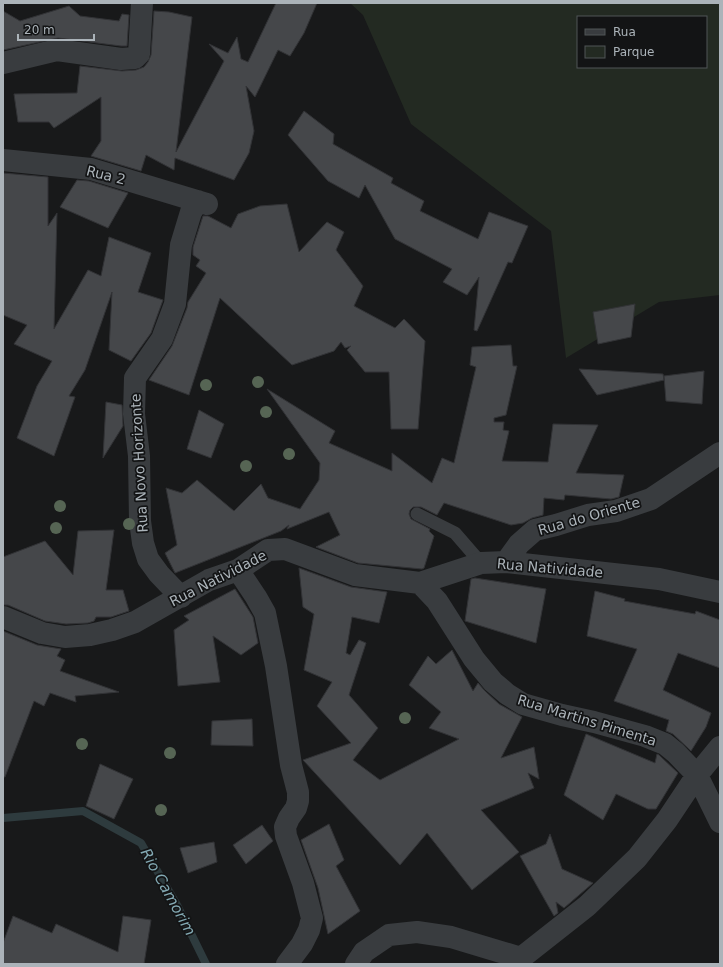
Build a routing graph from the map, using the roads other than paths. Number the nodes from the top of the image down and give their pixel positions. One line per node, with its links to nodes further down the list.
1 (142, 3): 2 (street)
2 (3, 63)
3 (3, 160): 4 (street, Rua 2)
4 (202, 203): 12 (street, Rua Novo Horizonte)
5 (720, 453): 7 (street, Rua do Oriente)
6 (418, 514): 8 (lane)
7 (506, 562): 8 (street, Rua Natividade); 11 (street, Rua Natividade)
8 (481, 563): 10 (street, Rua Natividade)
9 (238, 570): 10 (street, Rua Natividade); 12 (street, Rua Natividade); 18 (street)
10 (420, 583): 15 (street, Rua Martins Pimenta)
11 (720, 592)
12 (180, 596): 13 (street, Rua Natividade)
13 (3, 617)
14 (720, 747): 15 (street)
15 (697, 775): 16 (street, Rua Martins Pimenta); 17 (street)
16 (720, 822)
17 (521, 961): 19 (street)
18 (287, 964)
19 (356, 964)

